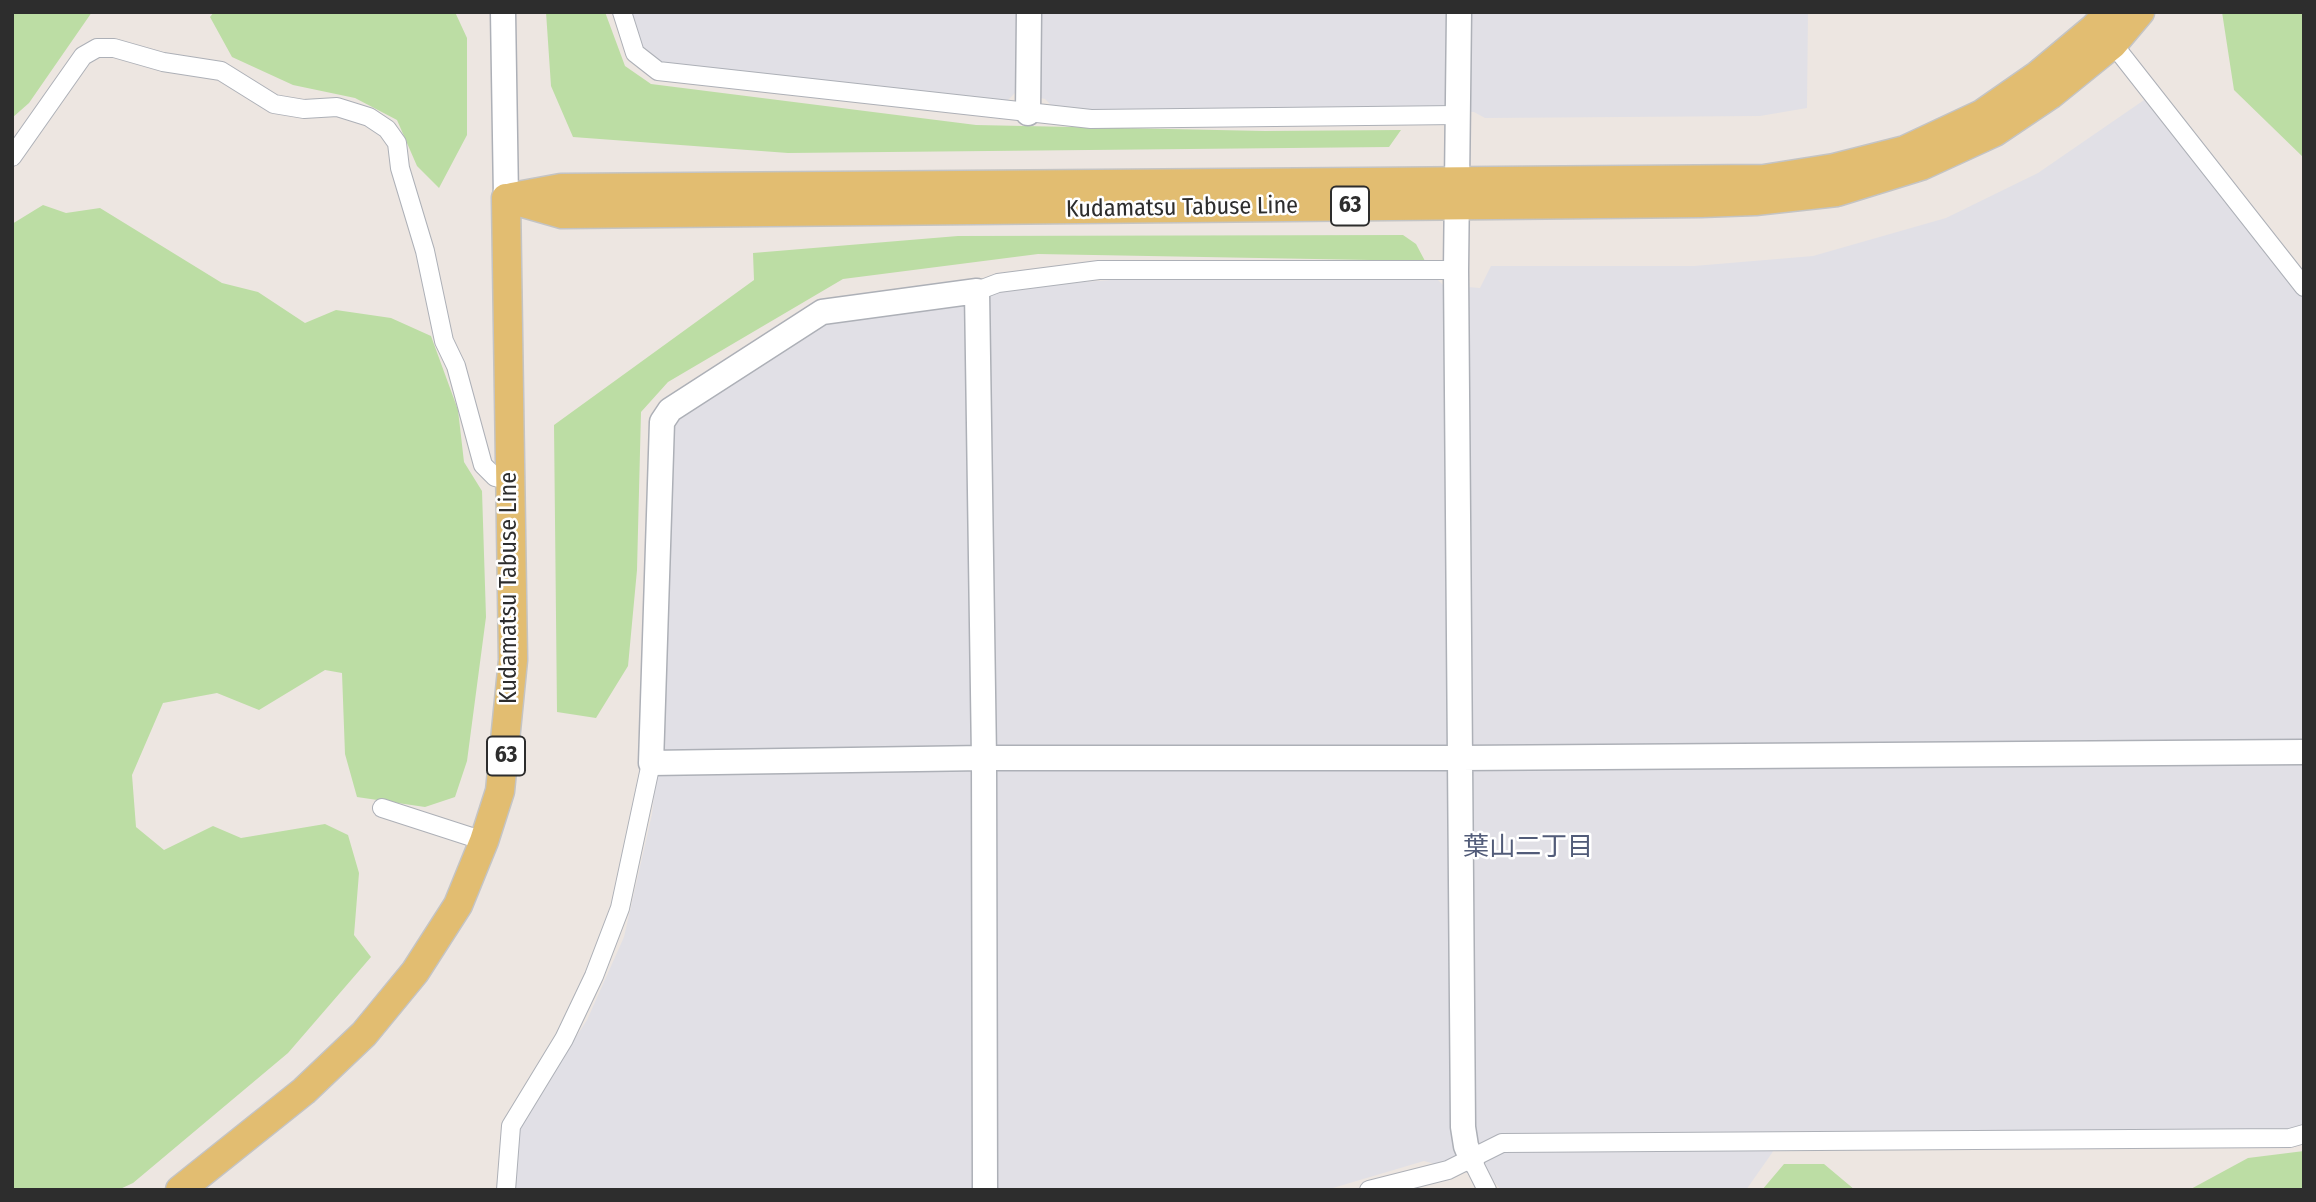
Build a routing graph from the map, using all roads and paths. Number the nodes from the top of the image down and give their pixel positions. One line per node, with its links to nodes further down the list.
1 (503, 12): 12 (street)
2 (622, 12): 8 (street)
3 (1030, 12): 8 (street)
4 (1459, 12): 9 (street)
5 (2109, 12): 11 (main road, Kudamatsu Tabuse Line / 63)
6 (2140, 12): 7 (main road, Kudamatsu Tabuse Line / 63)
7 (2113, 44): 11 (main road, Kudamatsu Tabuse Line / 63); 14 (street)
8 (1028, 113): 9 (street)
9 (1458, 115): 11 (street)
10 (12, 157): 16 (street)
11 (1457, 193): 12 (main road, Kudamatsu Tabuse Line / 63); 13 (street)
12 (506, 198): 16 (main road, Kudamatsu Tabuse Line / 63)
13 (1456, 271): 15 (street); 19 (street)
14 (2304, 287)
15 (978, 290): 18 (street); 20 (street)
16 (508, 480): 22 (main road, Kudamatsu Tabuse Line / 63)
17 (2304, 752): 19 (street)
18 (984, 758): 19 (street); 20 (street); 27 (street)
19 (1461, 758): 24 (street)
20 (651, 763): 26 (street)
21 (382, 808): 22 (street)
22 (484, 841): 25 (main road, Kudamatsu Tabuse Line / 63)
23 (2304, 1134): 24 (street)
24 (1472, 1160): 28 (street); 29 (street)
25 (180, 1190)
26 (506, 1190)
27 (985, 1190)
28 (1369, 1190)
29 (1487, 1190)

